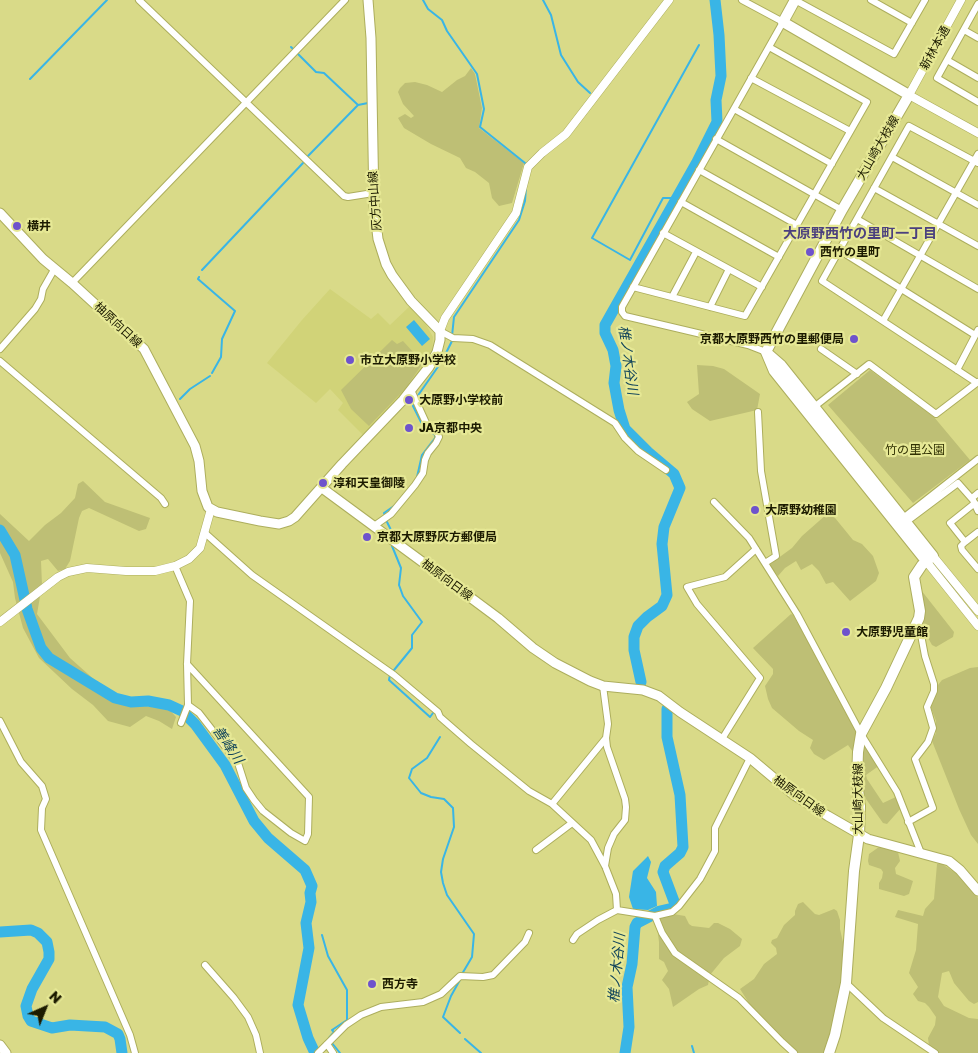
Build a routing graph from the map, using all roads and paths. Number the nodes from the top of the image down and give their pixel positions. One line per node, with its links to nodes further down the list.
1 (139, 0): 20 (street)
2 (345, 0): 20 (street)
3 (368, 0): 32 (main road, 灰方中山線)
4 (670, 0): 57 (street)
5 (742, 0): 11 (street)
6 (795, 0): 11 (main road); 12 (street)
7 (871, 0): 12 (street)
8 (925, 0): 12 (street)
9 (961, 0): 19 (street, 新林本通)
10 (978, 4): 13 (street)
11 (783, 22): 15 (street); 19 (main road)
12 (912, 23)
13 (964, 30): 14 (street); 16 (street)
14 (978, 38)
15 (769, 47): 17 (street); 23 (street)
16 (947, 60): 18 (street); 21 (street)
17 (751, 78): 22 (street); 23 (street)
18 (978, 78)
19 (909, 95): 24 (street); 36 (main road, 大山崎大枝線)
20 (246, 102): 32 (street); 49 (street)
21 (978, 102)
22 (734, 109): 25 (street); 28 (street)
23 (850, 132): 28 (street)
24 (978, 134)
25 (716, 139): 29 (street); 33 (street)
26 (892, 156): 27 (street); 30 (street); 31 (street)
27 (977, 159): 31 (street)
28 (832, 164): 33 (street)
29 (699, 170): 34 (street); 40 (street)
30 (874, 188): 38 (street); 39 (street)
31 (956, 192): 35 (street); 39 (street)
32 (373, 193): 57 (main road, 灰方中山線)
33 (814, 195): 36 (street); 40 (street)
34 (681, 202): 41 (street); 46 (street)
35 (978, 204)
36 (842, 210): 61 (main road, 大山崎大枝線)
37 (0, 214): 47 (main road, 柚原向日線)
38 (857, 219): 43 (street); 45 (street)
39 (938, 224): 42 (street); 45 (street)
40 (797, 225): 46 (street)
41 (663, 234): 44 (street); 50 (street)
42 (978, 246)
43 (839, 250): 52 (street); 56 (street)
44 (696, 252): 48 (street); 54 (street)
45 (920, 256): 52 (street); 53 (street)
46 (779, 257): 51 (street)
47 (55, 268): 49 (main road, 柚原向日線); 59 (street)
48 (729, 269): 51 (street); 55 (street)
49 (72, 283): 76 (main road, 柚原向日線)
50 (633, 287): 54 (street); 61 (street)
51 (762, 287): 55 (street)
52 (902, 289): 56 (street); 58 (street)
53 (978, 289)
54 (672, 297): 55 (street)
55 (710, 307)
56 (883, 321): 63 (street)
57 (440, 331): 66 (main road); 70 (street)
58 (977, 333): 63 (street)
59 (0, 349)
60 (820, 349): 64 (street)
61 (766, 352): 67 (main road); 84 (main road)
62 (0, 361): 75 (street)
63 (958, 370): 65 (street)
64 (857, 374): 65 (street); 67 (street)
65 (978, 382)
66 (411, 390): 71 (main road); 79 (street)
67 (814, 407): 78 (main road)
68 (758, 412): 85 (street)
69 (978, 459): 78 (street)
70 (666, 470)
71 (322, 488): 76 (main road); 79 (main road, 柚原向日線)
72 (978, 492): 73 (street)
73 (973, 501): 77 (street); 78 (street); 82 (street)
74 (714, 502): 83 (street)
75 (165, 504)
76 (211, 509): 81 (street)
77 (978, 511)
78 (904, 520): 84 (main road)
79 (374, 526): 93 (main road, 柚原向日線)
80 (978, 532): 82 (street)
81 (205, 533): 86 (street); 101 (street)
82 (965, 542): 87 (street)
83 (756, 549): 85 (street); 99 (street)
84 (930, 559): 88 (street); 90 (street); 91 (main road, 大山崎大枝線)
85 (765, 563): 97 (street)
86 (175, 566): 89 (street); 92 (street)
87 (978, 569)
88 (978, 611)
89 (0, 622)
90 (978, 626)
91 (914, 629): 97 (main road, 大山崎大枝線); 102 (street)
92 (187, 664): 94 (street); 94 (street)
93 (604, 686): 98 (street); 99 (main road, 柚原向日線)
94 (188, 707): 96 (street)
95 (0, 721): 118 (street)
96 (180, 722)
97 (861, 734): 102 (street); 104 (main road, 大山崎大枝線)
98 (606, 738): 101 (street); 107 (street)
99 (722, 739): 100 (main road, 柚原向日線)
100 (750, 758): 104 (main road, 柚原向日線); 110 (street)
101 (552, 804): 103 (street)
102 (908, 822): 106 (street)
103 (572, 823): 105 (street); 107 (street)
104 (859, 835): 106 (main road, 柚原向日線); 114 (main road, 大山崎大枝線)
105 (536, 850)
106 (921, 853): 108 (main road, 柚原向日線)
107 (605, 866): 109 (street)
108 (978, 891)
109 (617, 910): 110 (street); 112 (street)
110 (652, 915): 122 (street)
111 (529, 933): 116 (street)
112 (573, 940)
113 (205, 965): 119 (street)
114 (846, 983): 123 (main road, 大山崎大枝線); 124 (street)
115 (0, 1045): 117 (main road)
116 (326, 1045): 120 (street); 121 (street)
117 (6, 1053)
118 (135, 1053)
119 (260, 1053)
120 (318, 1053)
121 (333, 1053)
122 (794, 1053)
123 (829, 1053)
124 (935, 1053)

